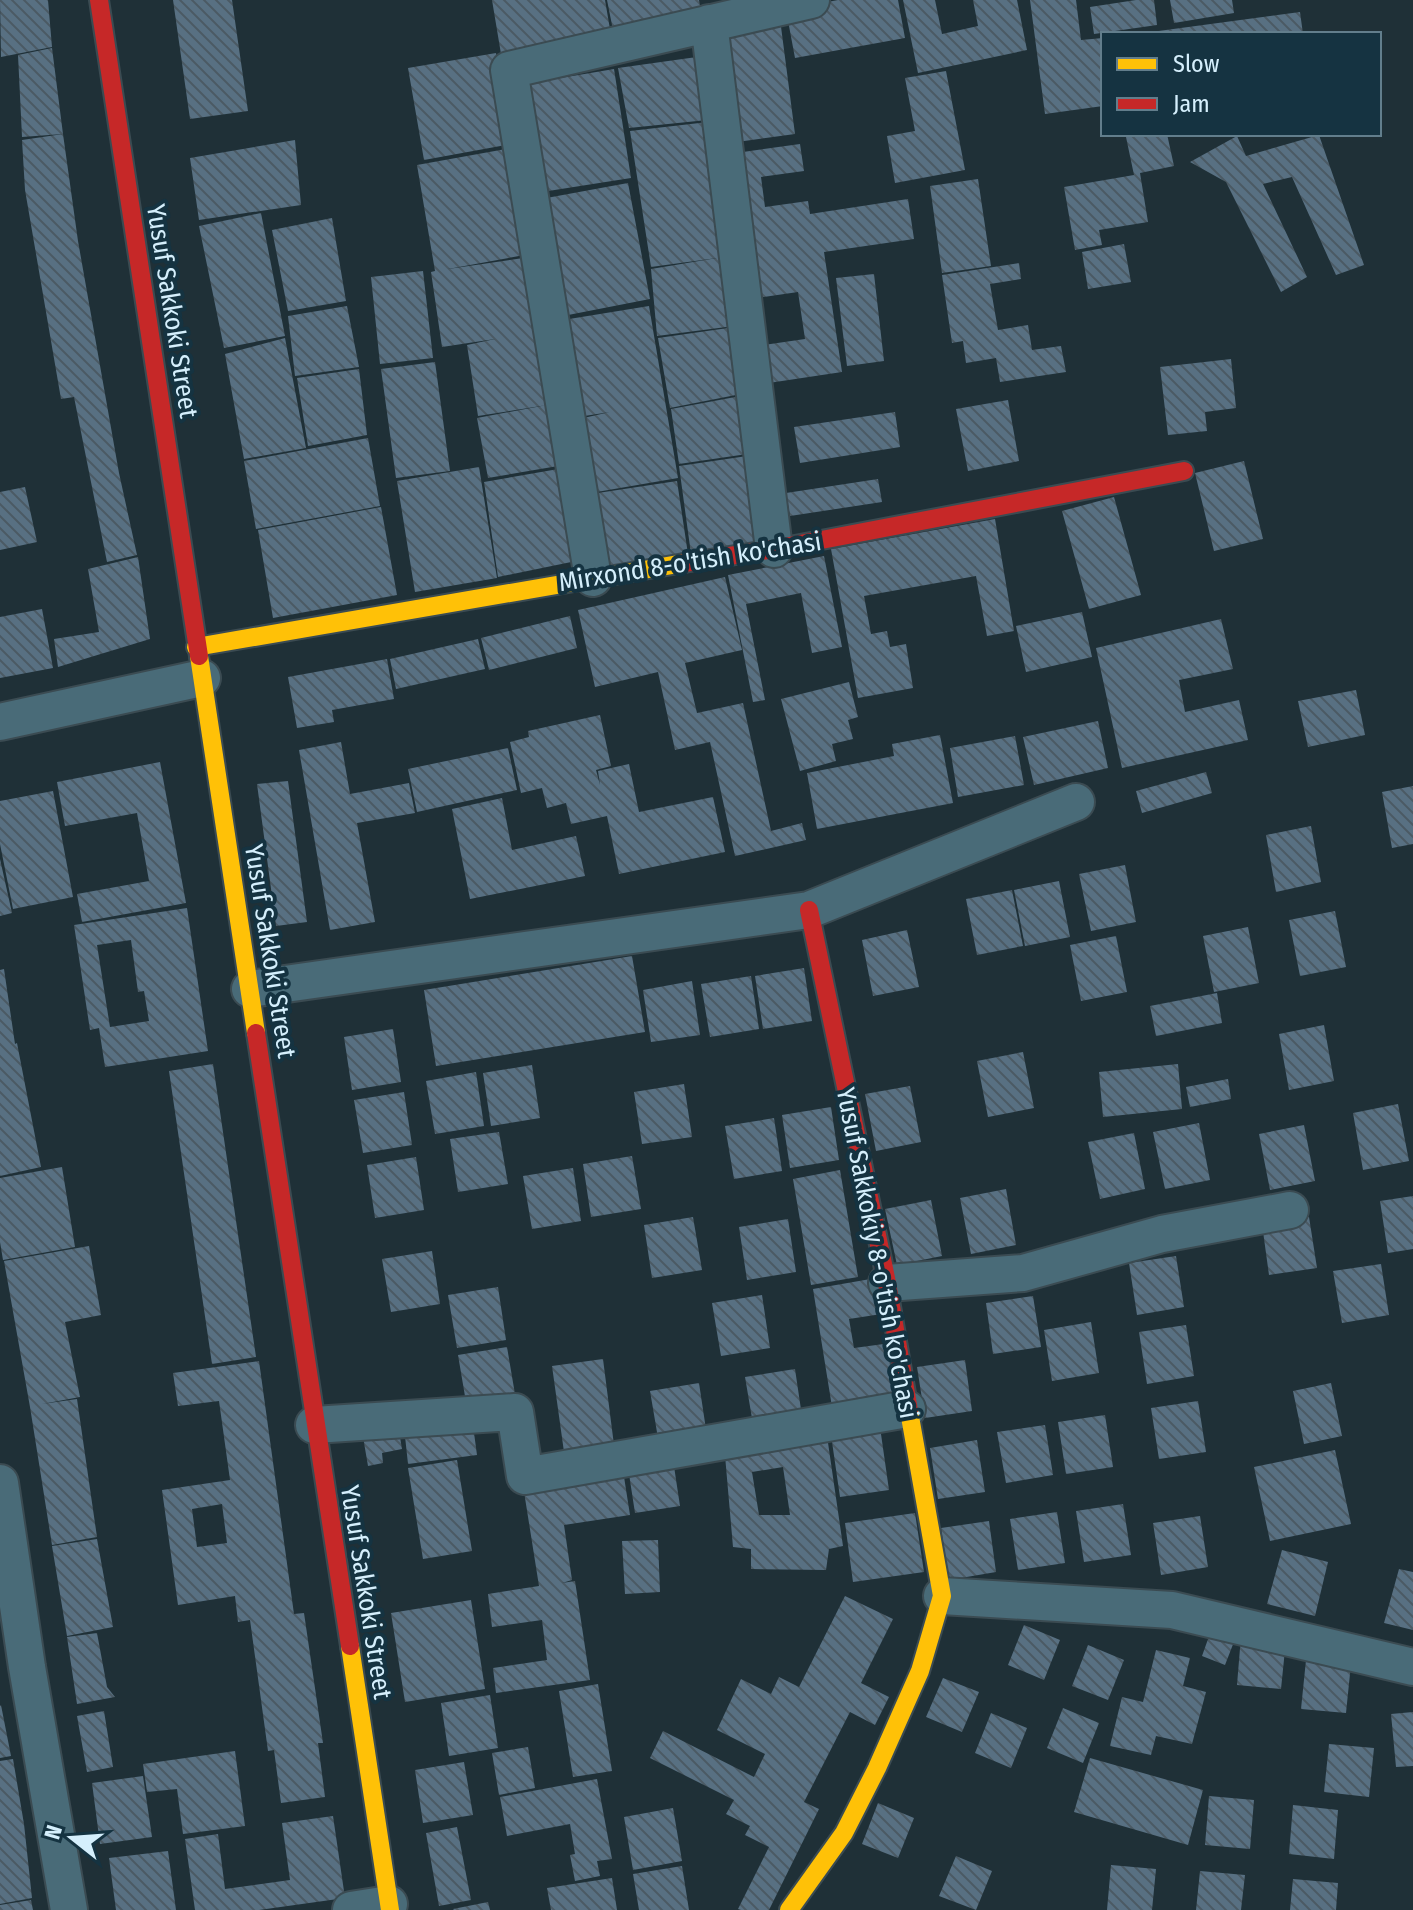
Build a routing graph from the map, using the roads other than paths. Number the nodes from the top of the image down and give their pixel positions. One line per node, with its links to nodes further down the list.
1 (99, 0): 7 (street, Yusuf Sakkoki Street)
2 (811, 0): 3 (street)
3 (709, 23): 5 (street); 6 (street)
4 (1184, 471): 5 (street, Mirxond 8-o'tish ko'chasi)
5 (774, 549): 6 (street, Mirxond 8-o'tish ko'chasi)
6 (593, 578): 7 (street, Mirxond 8-o'tish ko'chasi)
7 (199, 662): 8 (street, Mirxond 8-o'tish ko'chasi); 11 (street, Yusuf Sakkoki Street)
8 (0, 722)
9 (1076, 802): 10 (street)
10 (809, 910): 11 (street); 13 (street, Yusuf Sakkokiy 8-o'tish ko'chasi)
11 (250, 989): 15 (street, Yusuf Sakkoki Street)
12 (1290, 1210): 13 (street)
13 (887, 1283): 14 (street, Yusuf Sakkokiy 8-o'tish ko'chasi)
14 (907, 1409): 15 (street); 17 (street, Yusuf Sakkokiy 8-o'tish ko'chasi)
15 (314, 1425): 20 (street, Yusuf Sakkoki Street)
16 (0, 1483): 19 (street)
17 (942, 1596): 18 (street); 23 (street, Yusuf Sakkokiy 8-o'tish ko'chasi)
18 (1413, 1667)
19 (14, 1669): 21 (street)
20 (389, 1907): 22 (street)
21 (69, 1910)
22 (351, 1910)
23 (789, 1910)

